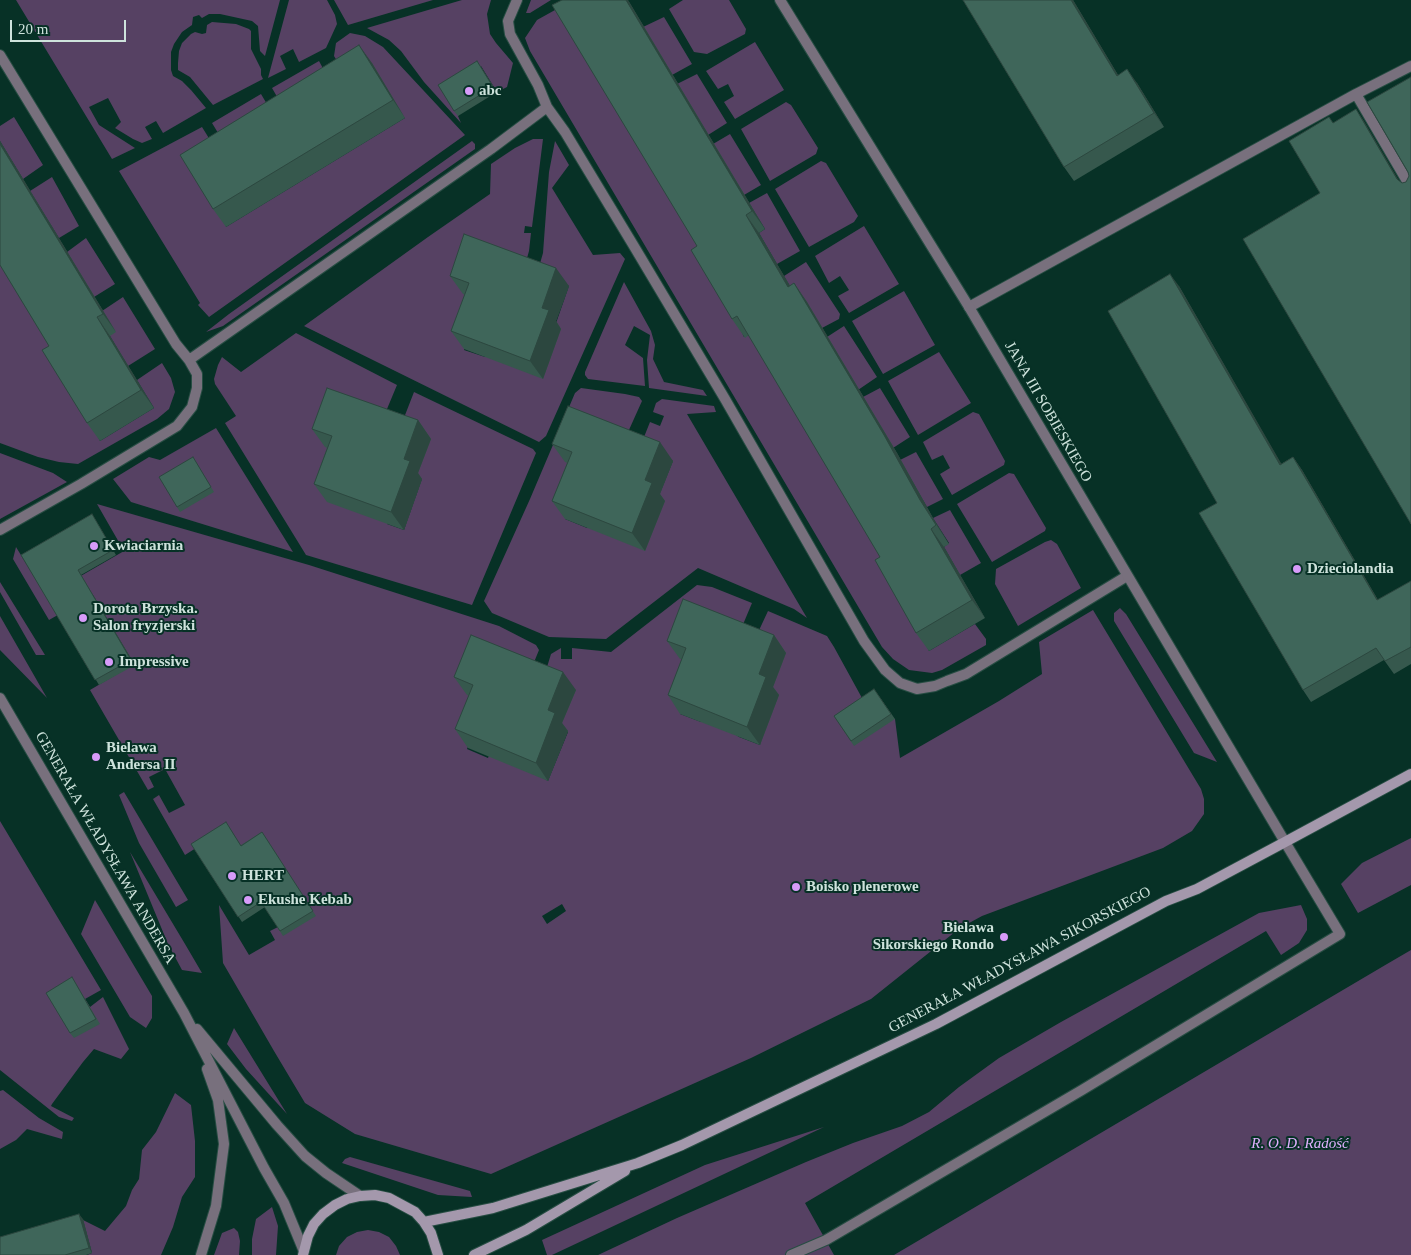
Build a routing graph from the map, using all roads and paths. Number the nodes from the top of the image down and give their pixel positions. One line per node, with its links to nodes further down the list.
1 (517, 0): 6 (street)
2 (780, 0): 8 (street, JANA III SOBIESKIEGO)
3 (0, 55): 9 (street)
4 (1411, 66): 5 (street)
5 (1356, 94): 7 (street); 8 (street)
6 (547, 106): 9 (street); 11 (street)
7 (1411, 188)
8 (969, 307): 11 (street, JANA III SOBIESKIEGO)
9 (189, 360): 10 (street)
10 (0, 530)
11 (1127, 576): 14 (street, JANA III SOBIESKIEGO)
12 (0, 698): 15 (street, GENERAŁA WŁADYSŁAWA ANDERSA)
13 (1411, 774): 14 (main road, GENERAŁA WŁADYSŁAWA SIKORSKIEGO)
14 (1285, 842): 16 (main road, GENERAŁA WŁADYSŁAWA SIKORSKIEGO); 23 (street, JANA III SOBIESKIEGO)
15 (184, 1013): 17 (street, GENERAŁA WŁADYSŁAWA ANDERSA); 19 (street, GENERAŁA WŁADYSŁAWA ANDERSA); 20 (street, GENERAŁA WŁADYSŁAWA ANDERSA)
16 (638, 1163): 18 (main road, GENERAŁA WŁADYSŁAWA SIKORSKIEGO); 22 (main road, GENERAŁA WŁADYSŁAWA SIKORSKIEGO)
17 (360, 1196): 18 (main road); 19 (main road)
18 (424, 1222): 21 (main road)
19 (303, 1252)
20 (201, 1255)
21 (438, 1255)
22 (474, 1255)
23 (791, 1255)

